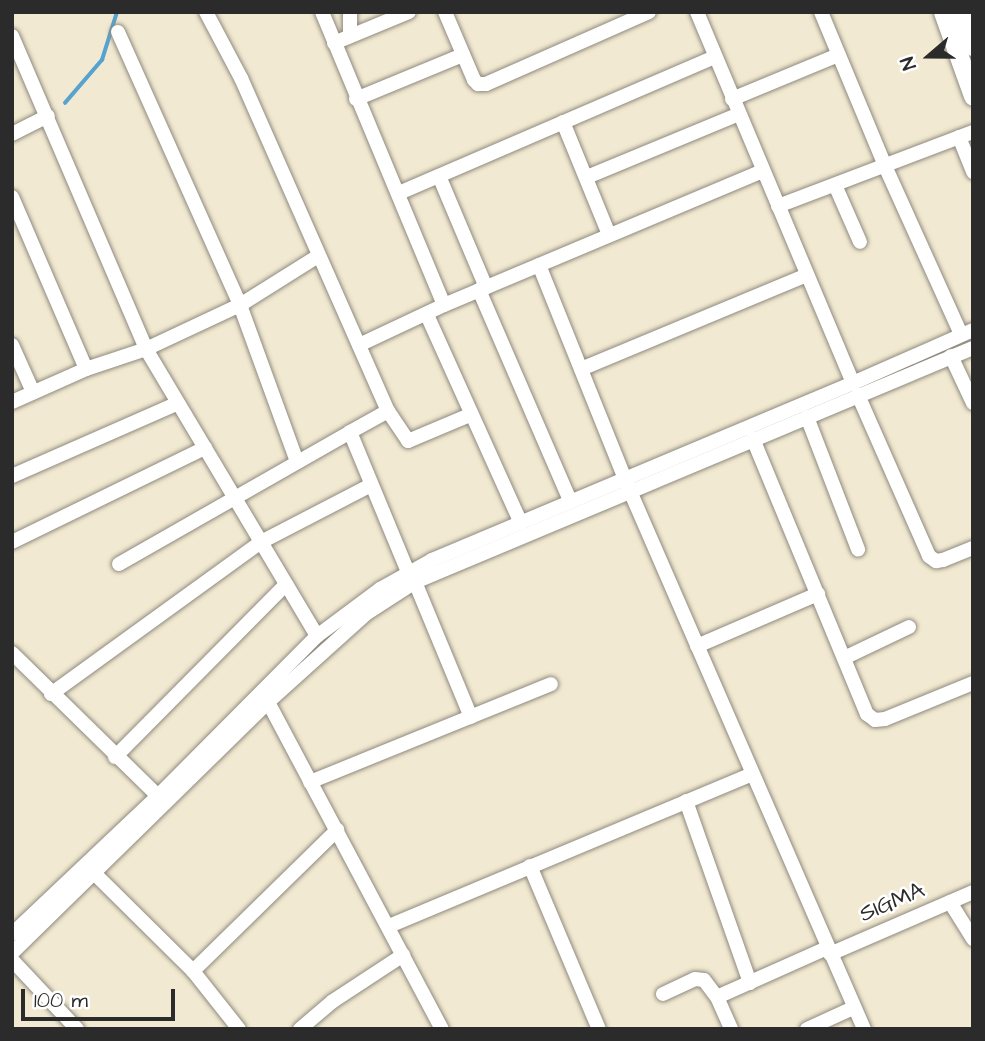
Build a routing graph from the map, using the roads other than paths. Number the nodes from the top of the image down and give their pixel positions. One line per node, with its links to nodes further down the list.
1 (206, 12): 38 (street)
2 (322, 12): 14 (street)
3 (350, 12): 13 (street)
4 (409, 12): 13 (street)
5 (445, 12): 16 (street)
6 (649, 12): 16 (street)
7 (697, 12): 18 (street)
8 (821, 12): 17 (street)
9 (943, 12): 19 (main road)
10 (962, 12): 15 (main road)
11 (118, 32): 42 (street)
12 (12, 36): 23 (street)
13 (350, 36): 14 (street)
14 (334, 43): 20 (street)
15 (973, 46)
16 (463, 55): 20 (street)
17 (838, 55): 21 (street); 27 (street)
18 (716, 57): 21 (street); 24 (street)
19 (973, 96)
20 (356, 99): 33 (street)
21 (732, 99): 22 (street)
22 (738, 114): 28 (street); 31 (street)
23 (48, 117): 25 (street); 49 (street)
24 (563, 122): 30 (street); 31 (street)
25 (12, 134)
26 (966, 135): 27 (street); 29 (street)
27 (885, 166): 32 (street); 45 (street)
28 (762, 171): 35 (street); 36 (street)
29 (973, 172)
30 (439, 176): 33 (street); 41 (street)
31 (587, 177): 36 (street)
32 (835, 185): 35 (street); 37 (street)
33 (399, 193): 43 (street)
34 (12, 197): 51 (street)
35 (778, 206): 40 (street)
36 (609, 236): 39 (street)
37 (860, 242)
38 (318, 256): 42 (street); 47 (street)
39 (539, 265): 41 (street); 52 (street)
40 (807, 275): 52 (street); 53 (street)
41 (482, 289): 43 (street); 69 (street)
42 (240, 305): 49 (street); 64 (street)
43 (444, 305): 44 (street)
44 (427, 315): 47 (street); 59 (street)
45 (967, 332): 53 (street)
46 (12, 345): 54 (street)
47 (359, 345): 58 (street)
48 (973, 348): 50 (street)
49 (146, 349): 51 (street); 56 (street)
50 (951, 356): 53 (street); 57 (street)
51 (86, 369): 54 (street)
52 (581, 369): 66 (street)
53 (855, 389): 60 (street); 66 (street); 73 (street)
54 (33, 392): 55 (street)
55 (12, 402)
56 (178, 403): 63 (street); 65 (street)
57 (973, 403)
58 (388, 411): 59 (street); 61 (street)
59 (470, 415): 70 (street)
60 (807, 417): 62 (street); 74 (street)
61 (349, 432): 64 (street); 67 (street)
62 (753, 439): 66 (street); 78 (street)
63 (205, 447): 68 (street); 71 (street)
64 (297, 462): 68 (street)
65 (12, 476)
66 (628, 484): 69 (street); 76 (street); 81 (street)
67 (371, 485): 72 (street); 76 (street)
68 (234, 498): 72 (street); 75 (street)
69 (570, 500): 70 (street)
70 (521, 523): 76 (street)
71 (12, 542)
72 (261, 542): 77 (street); 86 (street)
73 (973, 548)
74 (858, 549)
75 (120, 564)
76 (411, 577): 80 (street); 87 (street); 88 (street)
77 (286, 584): 80 (street); 89 (street)
78 (818, 594): 81 (street); 83 (street)
79 (909, 627): 83 (street)
80 (317, 636): 92 (street)
81 (697, 646): 90 (street)
82 (12, 653): 86 (street)
83 (844, 658): 84 (street)
84 (973, 683)
85 (551, 684): 88 (street)
86 (51, 694): 89 (street)
87 (268, 702): 91 (street); 96 (street)
88 (471, 717): 91 (street)
89 (115, 757): 92 (street)
90 (752, 774): 93 (street); 103 (street)
91 (310, 782): 94 (street)
92 (158, 796): 99 (street)
93 (686, 801): 95 (street); 108 (street)
94 (337, 830): 100 (street); 107 (street)
95 (530, 866): 100 (street); 117 (street)
96 (95, 874): 99 (street); 107 (street)
97 (973, 892): 98 (street, SIGMA)
98 (950, 902): 102 (street); 103 (street, SIGMA)
99 (42, 915): 101 (street); 104 (street)
100 (389, 926): 105 (street)
101 (12, 934)
102 (973, 939)
103 (828, 951): 108 (street, SIGMA); 111 (street)
104 (12, 953)
105 (403, 955): 112 (street); 116 (street)
106 (12, 960): 113 (street)
107 (193, 971): 114 (street)
108 (750, 983): 110 (street, SIGMA)
109 (663, 994): 110 (street)
110 (718, 997): 118 (street)
111 (853, 1008): 119 (street); 120 (street)
112 (316, 1023): 115 (street)
113 (77, 1029)
114 (239, 1029)
115 (300, 1029)
116 (442, 1029)
117 (599, 1029)
118 (732, 1029)
119 (807, 1029)
120 (864, 1029)

